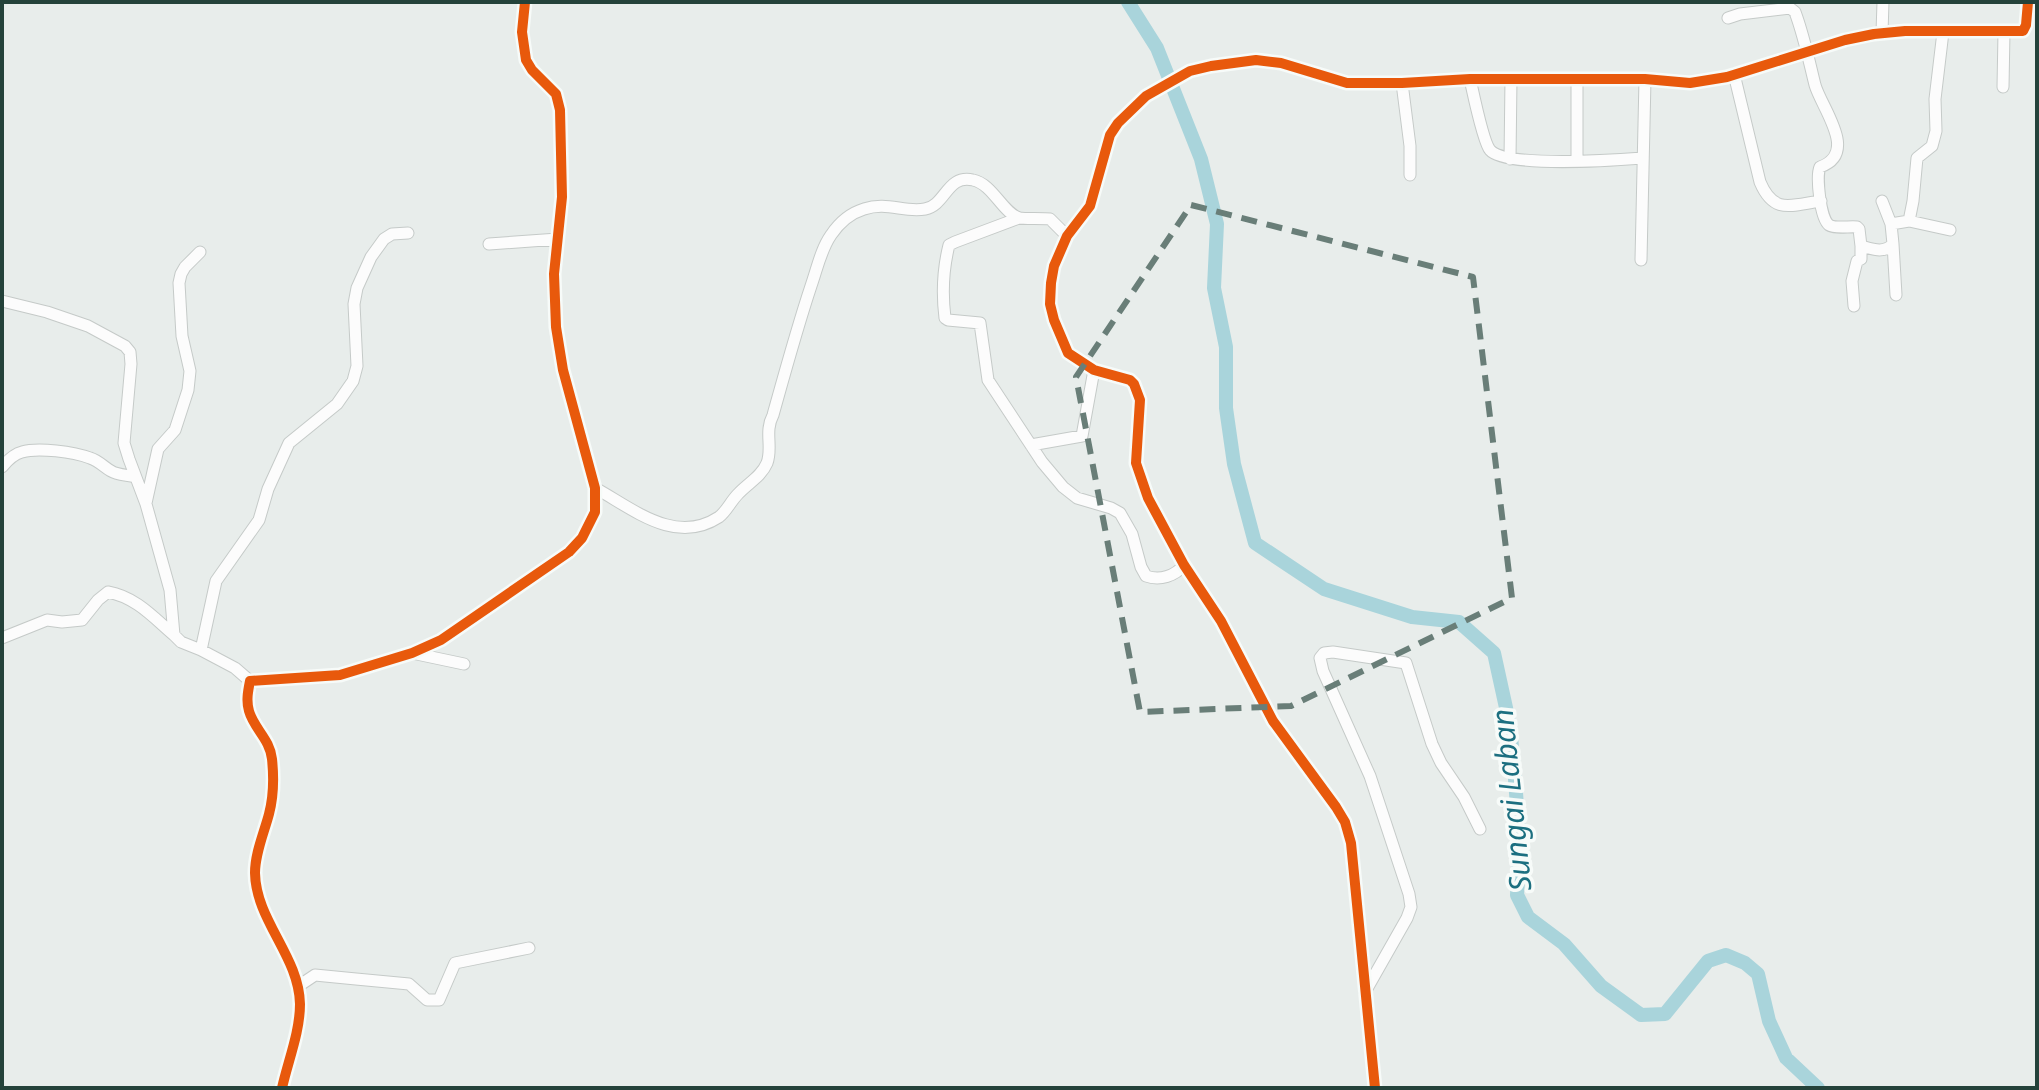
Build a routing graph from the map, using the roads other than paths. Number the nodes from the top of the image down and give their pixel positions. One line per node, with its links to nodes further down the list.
1 (525, 2): 28 (street)
2 (1883, 2): 7 (street)
3 (2028, 2): 6 (street)
4 (1728, 18): 8 (street)
5 (1943, 32): 6 (street); 7 (street); 23 (street)
6 (2004, 32): 15 (street)
7 (1882, 33): 8 (street)
8 (1808, 51): 9 (street); 20 (street)
9 (1734, 74): 12 (street); 20 (street)
10 (1470, 79): 11 (street); 14 (street); 17 (street)
11 (1511, 79): 13 (street); 17 (street)
12 (1645, 79): 13 (street); 16 (street)
13 (1577, 80): 18 (street)
14 (1402, 83): 19 (street); 27 (street)
15 (2003, 87)
16 (1643, 158): 18 (street); 33 (street)
17 (1510, 159): 18 (street)
18 (1577, 161)
19 (1410, 175)
20 (1821, 201): 31 (street)
21 (1882, 201): 24 (street)
22 (1019, 218): 27 (street); 38 (street); 41 (street)
23 (1909, 221): 24 (street); 25 (street)
24 (1891, 224): 30 (street)
25 (1950, 230)
26 (408, 233): 46 (street)
27 (1067, 236): 37 (street)
28 (558, 239): 29 (street); 41 (street)
29 (489, 244)
30 (1893, 244): 31 (street); 34 (street)
31 (1861, 246): 36 (street)
32 (200, 252): 42 (street)
33 (1641, 260)
34 (1896, 295)
35 (2, 301): 40 (street)
36 (1854, 306)
37 (1094, 370): 38 (street); 43 (street)
38 (1031, 445): 43 (street)
39 (2, 467): 40 (street)
40 (135, 477): 42 (street)
41 (595, 488): 47 (street)
42 (146, 504): 44 (street)
43 (1184, 565): 53 (street)
44 (174, 635): 45 (street); 46 (street)
45 (2, 638)
46 (201, 650): 49 (street)
47 (412, 653): 48 (street); 49 (street)
48 (464, 664)
49 (250, 681): 52 (street)
50 (1480, 829): 53 (street)
51 (529, 948): 52 (street)
52 (297, 987): 54 (street)
53 (1364, 993): 55 (street)
54 (282, 1088)
55 (1375, 1088)

